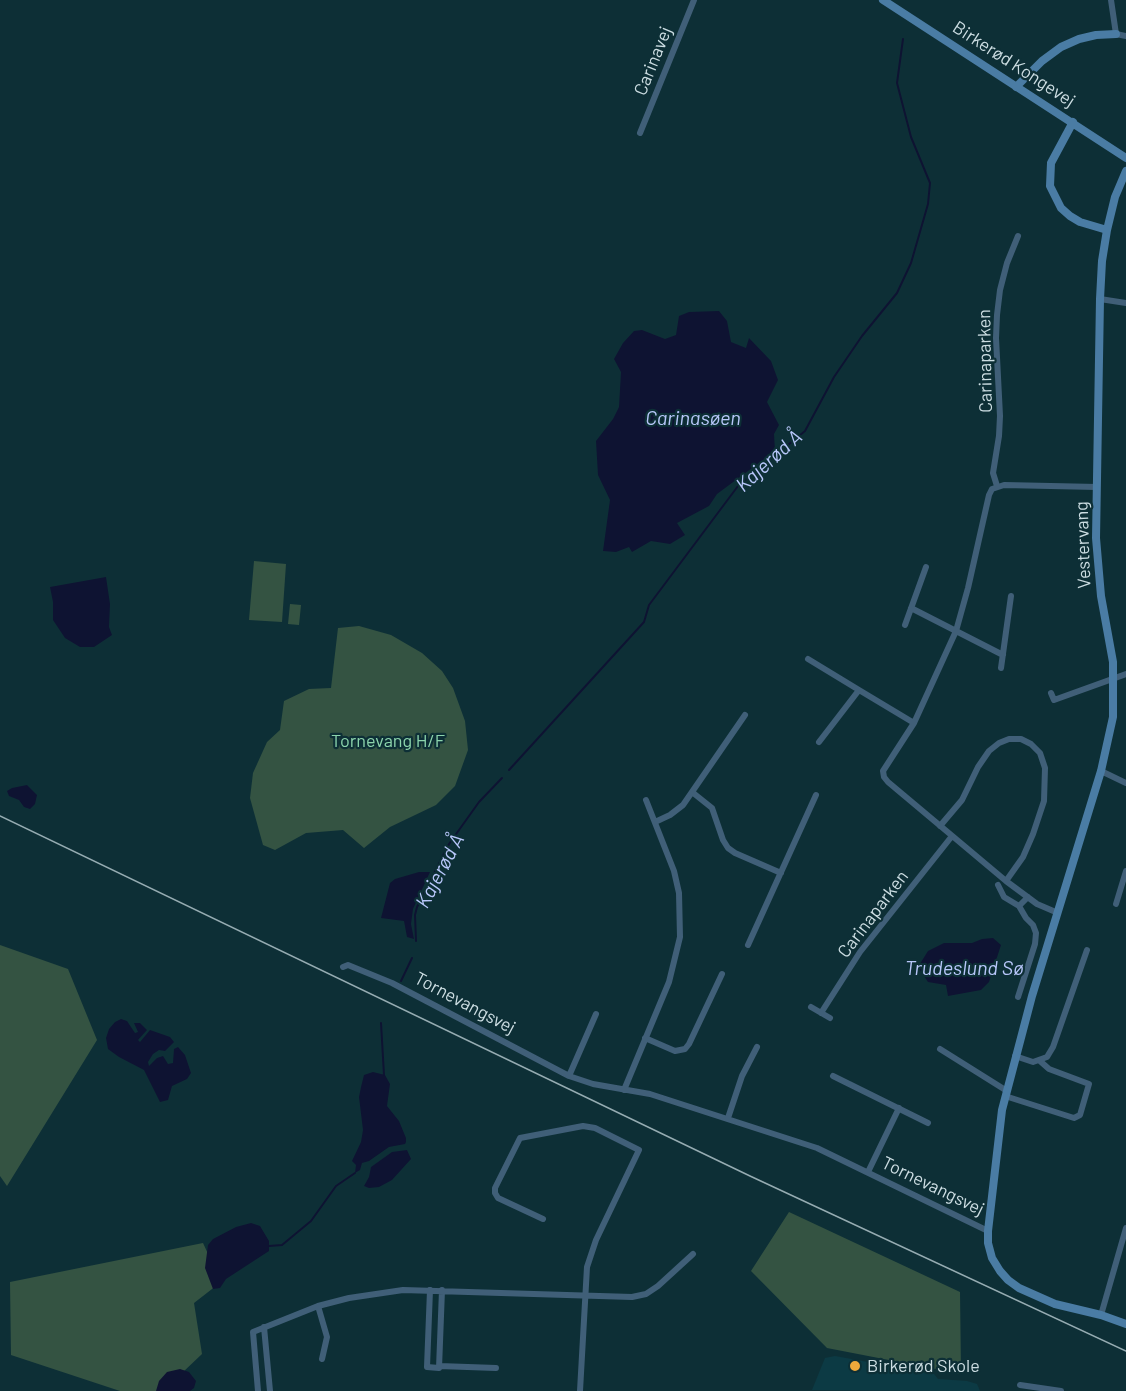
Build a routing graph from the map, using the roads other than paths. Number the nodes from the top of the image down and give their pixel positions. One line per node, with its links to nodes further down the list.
1 (694, 0): 8 (street, Carinavej)
2 (884, 0): 6 (street, Birkerød Kongevej)
3 (1111, 0): 4 (street)
4 (1116, 34): 5 (street); 6 (street)
5 (1126, 36)
6 (1016, 87): 7 (street, Birkerød Kongevej)
7 (1073, 122): 9 (street, Birkerød Kongevej); 11 (street)
8 (640, 133)
9 (1122, 155)
10 (1126, 171): 11 (street, Vestervang)
11 (1107, 230): 13 (street, Vestervang)
12 (1018, 236): 15 (street, Carinaparken)
13 (1100, 299): 14 (street); 16 (street, Vestervang)
14 (1126, 303)
15 (997, 486): 16 (street); 21 (street, Carinaparken)
16 (1097, 487): 26 (street, Vestervang)
17 (926, 567): 19 (street)
18 (1011, 596): 22 (street)
19 (911, 608): 20 (street); 21 (street)
20 (904, 625)
21 (956, 632): 22 (street); 30 (street, Carinaparken)
22 (1003, 655): 24 (street)
23 (808, 659): 27 (street)
24 (1001, 668)
25 (1126, 674): 26 (street)
26 (1114, 678): 28 (street); 32 (street, Vestervang)
27 (859, 690): 30 (street); 31 (street)
28 (1051, 693)
29 (745, 716): 34 (street)
30 (914, 723): 38 (street, Carinaparken)
31 (819, 742)
32 (1101, 771): 33 (street); 47 (street, Vestervang)
33 (1126, 783)
34 (692, 792): 37 (street); 41 (street)
35 (816, 795): 41 (street)
36 (646, 800): 37 (street)
37 (655, 822): 57 (street)
38 (940, 826): 39 (street, Carinaparken); 42 (street)
39 (952, 836): 42 (street, Carinaparken); 54 (street, Carinaparken)
40 (1126, 871): 45 (street)
41 (781, 873): 48 (street)
42 (1006, 881): 44 (street, Carinaparken)
43 (998, 885): 46 (street)
44 (1028, 897): 46 (street); 47 (street, Carinaparken)
45 (1116, 904)
46 (1019, 906): 52 (street)
47 (1058, 913): 60 (street, Vestervang)
48 (748, 945)
49 (1087, 950): 61 (street)
50 (343, 967): 62 (street, Tornevangsvej)
51 (722, 974): 57 (street)
52 (1018, 997)
53 (811, 1007): 54 (street)
54 (821, 1013): 56 (street)
55 (596, 1014): 62 (street)
56 (830, 1018)
57 (645, 1038): 64 (street)
58 (757, 1047): 67 (street)
59 (940, 1049): 65 (street)
60 (1015, 1056): 61 (street); 65 (street, Vestervang)
61 (1040, 1061): 65 (street)
62 (569, 1076): 64 (street, Tornevangsvej)
63 (833, 1076): 66 (street)
64 (624, 1090): 67 (street, Tornevangsvej)
65 (1006, 1093): 72 (street, Vestervang)
66 (899, 1108): 68 (street); 69 (street)
67 (728, 1118): 69 (street, Tornevangsvej)
68 (928, 1123)
69 (868, 1172): 72 (street, Tornevangsvej)
70 (543, 1219): 76 (street)
71 (1126, 1228): 78 (street)
72 (988, 1231): 78 (street, Tornevangsvej)
73 (693, 1254): 76 (street)
74 (430, 1290): 75 (street); 77 (street); 82 (street)
75 (442, 1290): 76 (street); 82 (street)
76 (584, 1296): 88 (street)
77 (318, 1306): 80 (street); 81 (street)
78 (1101, 1315): 79 (street, Tornevangsvej)
79 (1126, 1324)
80 (264, 1327): 86 (street); 87 (street)
81 (322, 1359)
82 (439, 1366): 83 (street)
83 (496, 1368)
84 (1020, 1385): 85 (street)
85 (1034, 1389): 89 (street)
86 (258, 1391)
87 (270, 1391)
88 (580, 1391)
89 (1061, 1391)

